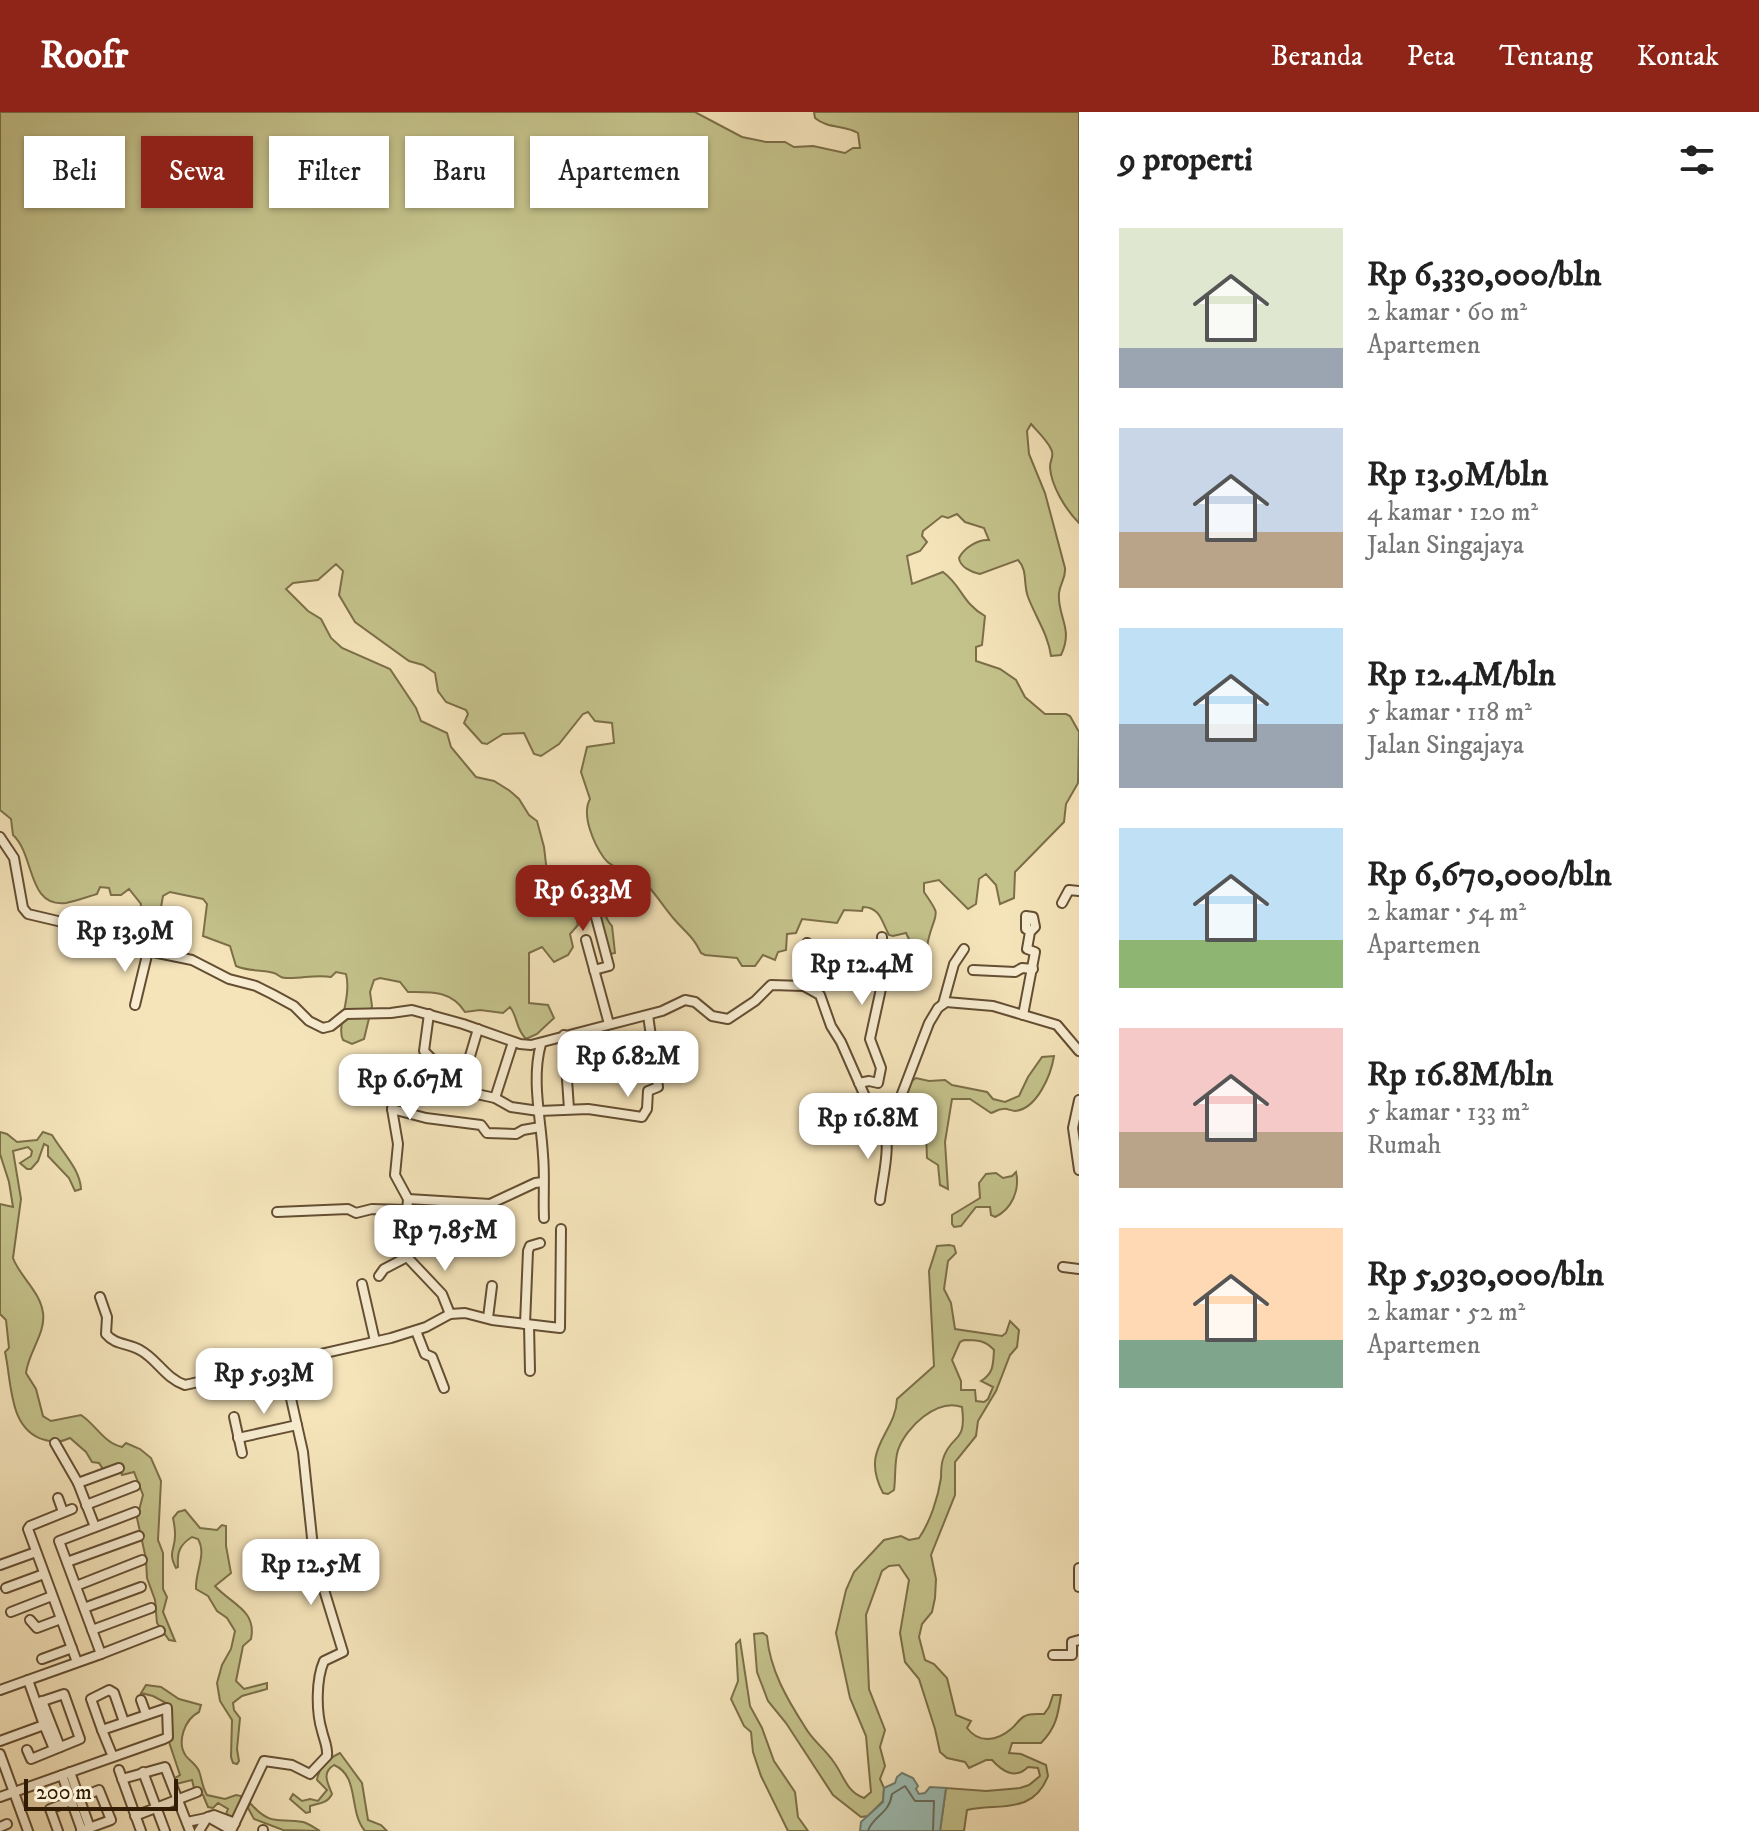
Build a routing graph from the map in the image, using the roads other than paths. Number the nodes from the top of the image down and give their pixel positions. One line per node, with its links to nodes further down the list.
1 (0, 837): 10 (street)
2 (1079, 891): 3 (street)
3 (1062, 903)
4 (593, 906): 12 (street)
5 (1031, 931): 11 (street)
6 (882, 937): 26 (street)
7 (586, 940): 12 (street)
8 (807, 943): 14 (street)
9 (964, 949): 15 (street)
10 (148, 951): 16 (street); 17 (street)
11 (1033, 969): 13 (street); 19 (street)
12 (594, 970): 20 (street)
13 (973, 970)
14 (804, 986): 18 (street); 26 (street)
15 (943, 1004): 19 (street); 34 (street)
16 (135, 1005)
17 (429, 1014): 21 (street); 28 (street)
18 (648, 1015): 20 (street); 32 (street)
19 (1023, 1015): 25 (street)
20 (609, 1024): 22 (street)
21 (478, 1029): 23 (street); 27 (street)
22 (564, 1035): 24 (street); 32 (street)
23 (513, 1042): 24 (street); 29 (street)
24 (541, 1044): 33 (street)
25 (1079, 1051)
26 (859, 1083): 34 (street)
27 (460, 1090): 28 (street); 29 (street)
28 (438, 1094): 31 (street)
29 (495, 1098): 33 (street)
30 (1079, 1100): 36 (street)
31 (392, 1109): 35 (street); 38 (street)
32 (569, 1109): 33 (street)
33 (539, 1111): 35 (street)
34 (881, 1117): 39 (street)
35 (540, 1127): 37 (street)
36 (1079, 1170)
37 (543, 1182): 38 (street); 42 (street)
38 (408, 1199): 40 (street)
39 (880, 1200)
40 (406, 1210): 41 (street); 45 (street)
41 (277, 1212)
42 (544, 1218)
43 (561, 1229): 54 (street)
44 (540, 1243): 54 (street)
45 (407, 1257): 48 (street); 52 (street)
46 (1063, 1267): 47 (street)
47 (1079, 1269)
48 (379, 1276)
49 (362, 1284): 56 (street)
50 (492, 1286): 53 (street)
51 (100, 1297): 57 (street)
52 (450, 1314): 53 (street); 55 (street)
53 (488, 1318): 54 (street)
54 (527, 1324): 58 (street)
55 (416, 1331): 56 (street); 59 (street)
56 (375, 1341): 57 (street)
57 (283, 1363): 61 (street)
58 (530, 1371)
59 (444, 1388)
60 (234, 1417): 62 (street)
61 (297, 1425): 62 (street); 122 (street)
62 (238, 1438): 64 (street)
63 (55, 1443): 66 (street)
64 (242, 1453)
65 (119, 1468): 66 (street)
66 (78, 1483): 69 (street)
67 (135, 1486): 69 (street)
68 (58, 1498): 73 (street)
69 (86, 1505): 71 (street)
70 (135, 1512): 71 (street)
71 (95, 1527): 75 (street)
72 (139, 1536): 75 (street)
73 (36, 1552): 76 (street); 78 (street)
74 (142, 1560): 79 (street)
75 (67, 1562): 79 (street)
76 (0, 1565)
77 (1079, 1568): 81 (street)
78 (44, 1574): 82 (street); 83 (street)
79 (76, 1586): 84 (street)
80 (141, 1587): 84 (street)
81 (1079, 1587)
82 (6, 1588)
83 (52, 1596): 86 (street); 87 (street)
84 (84, 1608): 89 (street)
85 (151, 1608): 89 (street)
86 (11, 1612)
87 (61, 1619): 88 (street); 92 (street)
88 (30, 1620)
89 (92, 1630): 93 (street)
90 (160, 1631): 93 (street)
91 (1079, 1640): 94 (street)
92 (72, 1648): 95 (street); 96 (street)
93 (101, 1654): 96 (street)
94 (1053, 1655)
95 (42, 1659)
96 (77, 1662): 97 (street)
97 (28, 1680): 98 (street); 100 (street)
98 (0, 1690)
99 (141, 1700): 101 (street)
100 (40, 1702): 103 (street); 106 (street)
101 (146, 1714): 102 (street); 108 (street)
102 (124, 1722): 104 (street); 104 (street)
103 (47, 1724): 105 (street); 106 (street)
104 (102, 1730): 108 (street)
105 (0, 1741)
106 (57, 1748): 109 (street)
107 (0, 1754): 112 (street)
108 (113, 1757): 111 (street)
109 (31, 1759)
110 (143, 1772): 116 (street); 117 (street); 118 (street)
111 (66, 1773): 112 (street); 115 (street)
112 (14, 1792): 114 (street); 124 (street)
113 (197, 1792): 116 (street)
114 (0, 1797)
115 (75, 1799): 120 (street); 123 (street); 125 (street)
116 (178, 1799): 117 (street); 121 (street)
117 (156, 1807): 118 (street); 128 (street)
118 (135, 1816): 127 (street)
119 (207, 1818): 121 (street); 122 (street); 129 (street)
120 (111, 1820): 123 (street); 126 (street)
121 (188, 1826)
122 (233, 1828)
123 (85, 1830)
124 (28, 1831)
125 (58, 1831)
126 (115, 1831)
127 (141, 1831)
128 (165, 1831)
129 (199, 1831)

